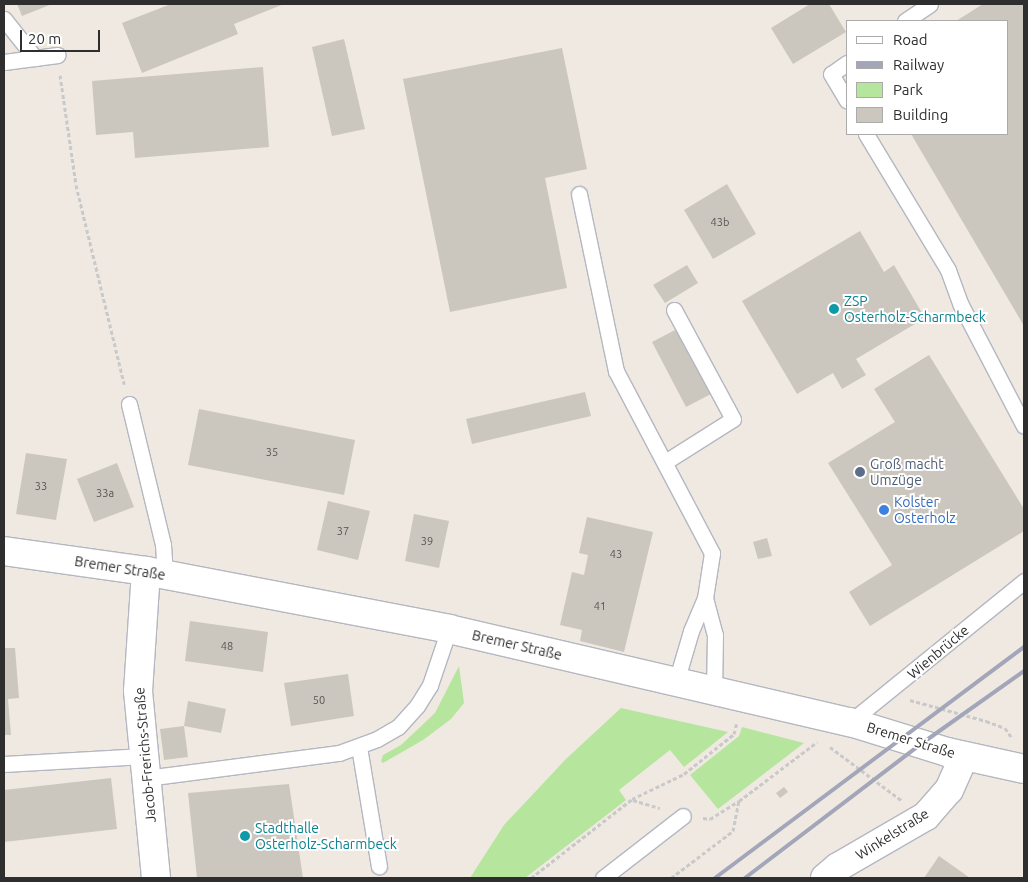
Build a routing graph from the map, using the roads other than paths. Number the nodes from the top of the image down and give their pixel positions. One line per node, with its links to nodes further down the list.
1 (930, 4): 3 (lane)
2 (4, 19): 5 (lane)
3 (907, 20)
4 (58, 55): 5 (lane)
5 (35, 58): 6 (lane)
6 (4, 62)
7 (846, 64): 8 (lane)
8 (846, 99)
9 (867, 135): 13 (lane)
10 (579, 194): 14 (lane)
11 (674, 310): 14 (lane)
12 (129, 404): 16 (lane)
13 (1024, 426)
14 (665, 462): 18 (lane)
15 (4, 551): 16 (street, Bremer Straße)
16 (155, 573): 19 (street, Bremer Straße); 26 (street, Jacob-Frerichs-Straße)
17 (1024, 580): 22 (lane, Wienbrücke)
18 (705, 598): 20 (lane); 21 (lane)
19 (448, 629): 20 (street, Bremer Straße); 23 (lane)
20 (676, 682): 21 (street, Bremer Straße)
21 (714, 691): 22 (street, Bremer Straße)
22 (850, 722): 24 (street, Bremer Straße)
23 (359, 747): 26 (lane); 29 (lane)
24 (964, 756): 27 (street, Bremer Straße); 32 (street, Winkelstraße)
25 (4, 764): 26 (lane)
26 (145, 767): 30 (street, Jacob-Frerichs-Straße)
27 (1024, 769)
28 (683, 816): 31 (lane)
29 (380, 866)
30 (156, 878)
31 (603, 878)
32 (825, 878)

